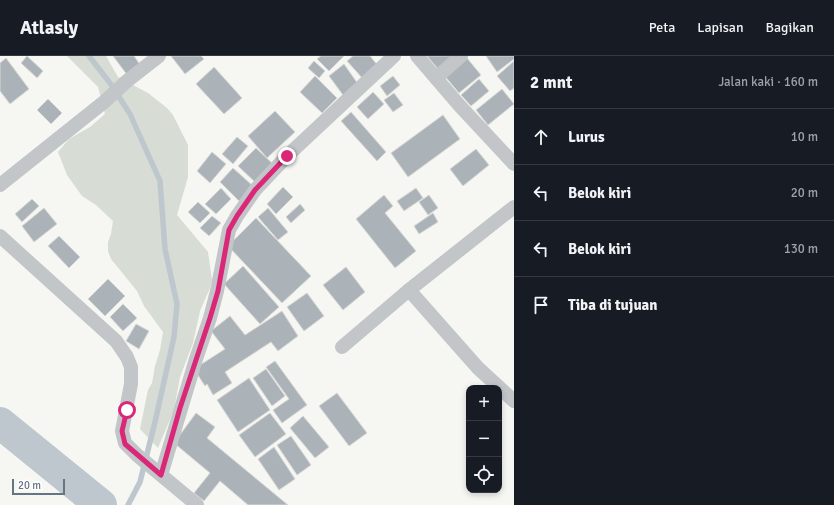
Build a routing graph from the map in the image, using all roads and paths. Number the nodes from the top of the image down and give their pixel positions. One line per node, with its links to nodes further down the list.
1 (159, 56): 7 (street)
2 (394, 56): 13 (street)
3 (417, 56): 5 (street)
4 (460, 56): 5 (street)
5 (436, 78): 6 (street)
6 (514, 164)
7 (0, 185)
8 (514, 207): 10 (street)
9 (0, 236): 13 (street)
10 (409, 290): 11 (street); 12 (street)
11 (342, 347)
12 (514, 402)
13 (157, 472): 14 (street)
14 (197, 505)

